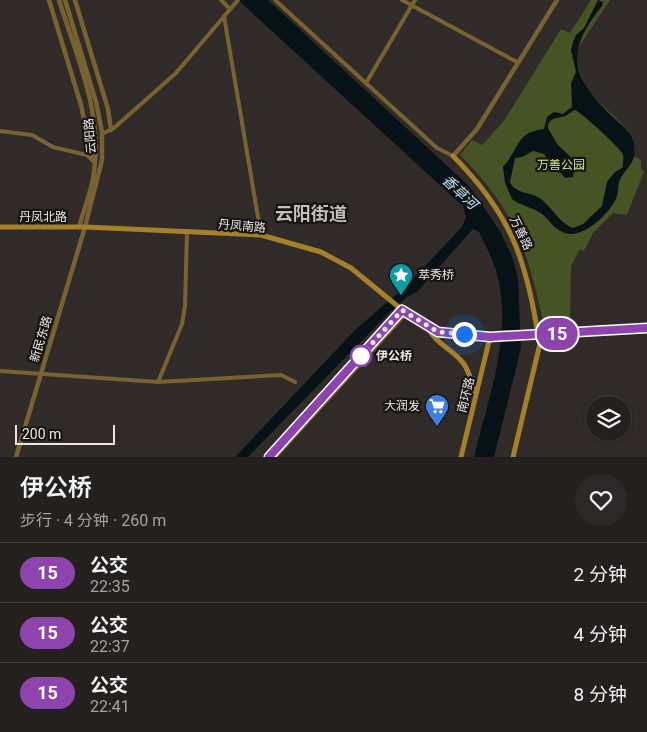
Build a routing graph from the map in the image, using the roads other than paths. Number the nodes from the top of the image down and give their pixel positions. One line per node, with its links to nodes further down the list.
1 (49, 0): 20 (street)
2 (59, 0): 16 (street, 云阳路)
3 (65, 0): 19 (street, 云阳路)
4 (75, 0): 17 (street)
5 (221, 0): 12 (street)
6 (275, 0): 15 (street)
7 (402, 0): 11 (street)
8 (415, 0): 11 (street)
9 (557, 0): 14 (street)
10 (237, 2): 12 (street)
11 (412, 5): 14 (street); 15 (street)
12 (230, 9): 13 (street)
13 (224, 16): 17 (street); 27 (street)
14 (517, 62): 22 (street)
15 (366, 83): 22 (street)
16 (95, 124): 20 (street); 23 (street, 云阳路)
17 (110, 130): 19 (street)
18 (0, 131): 21 (street)
19 (102, 134): 25 (street, 云阳路)
20 (88, 143): 21 (street); 23 (street)
21 (87, 155): 23 (street)
22 (453, 156): 31 (main road, 万善路)
23 (95, 163): 25 (street, 云阳路)
24 (0, 227): 25 (main road, 丹凤北路)
25 (82, 227): 26 (main road, 丹凤南路); 34 (street, 新民东路)
26 (187, 232): 27 (main road, 丹凤南路); 35 (street)
27 (262, 236): 28 (main road, 丹凤南路)
28 (402, 309): 29 (main road, 丹凤南路); 39 (street); 40 (street)
29 (428, 327): 32 (main road, 丹凤南路); 37 (main road)
30 (647, 328): 31 (main road, 丹凤南路)
31 (540, 335): 32 (main road, 丹凤南路); 42 (main road, 万善路)
32 (490, 337): 37 (main road, 南环路)
33 (0, 371): 34 (street)
34 (41, 374): 35 (street); 38 (street, 新民东路)
35 (158, 382): 36 (street)
36 (295, 382)
37 (475, 396): 41 (main road, 南环路)
38 (16, 457)
39 (269, 457)
40 (275, 457)
41 (461, 457)
42 (513, 457)

